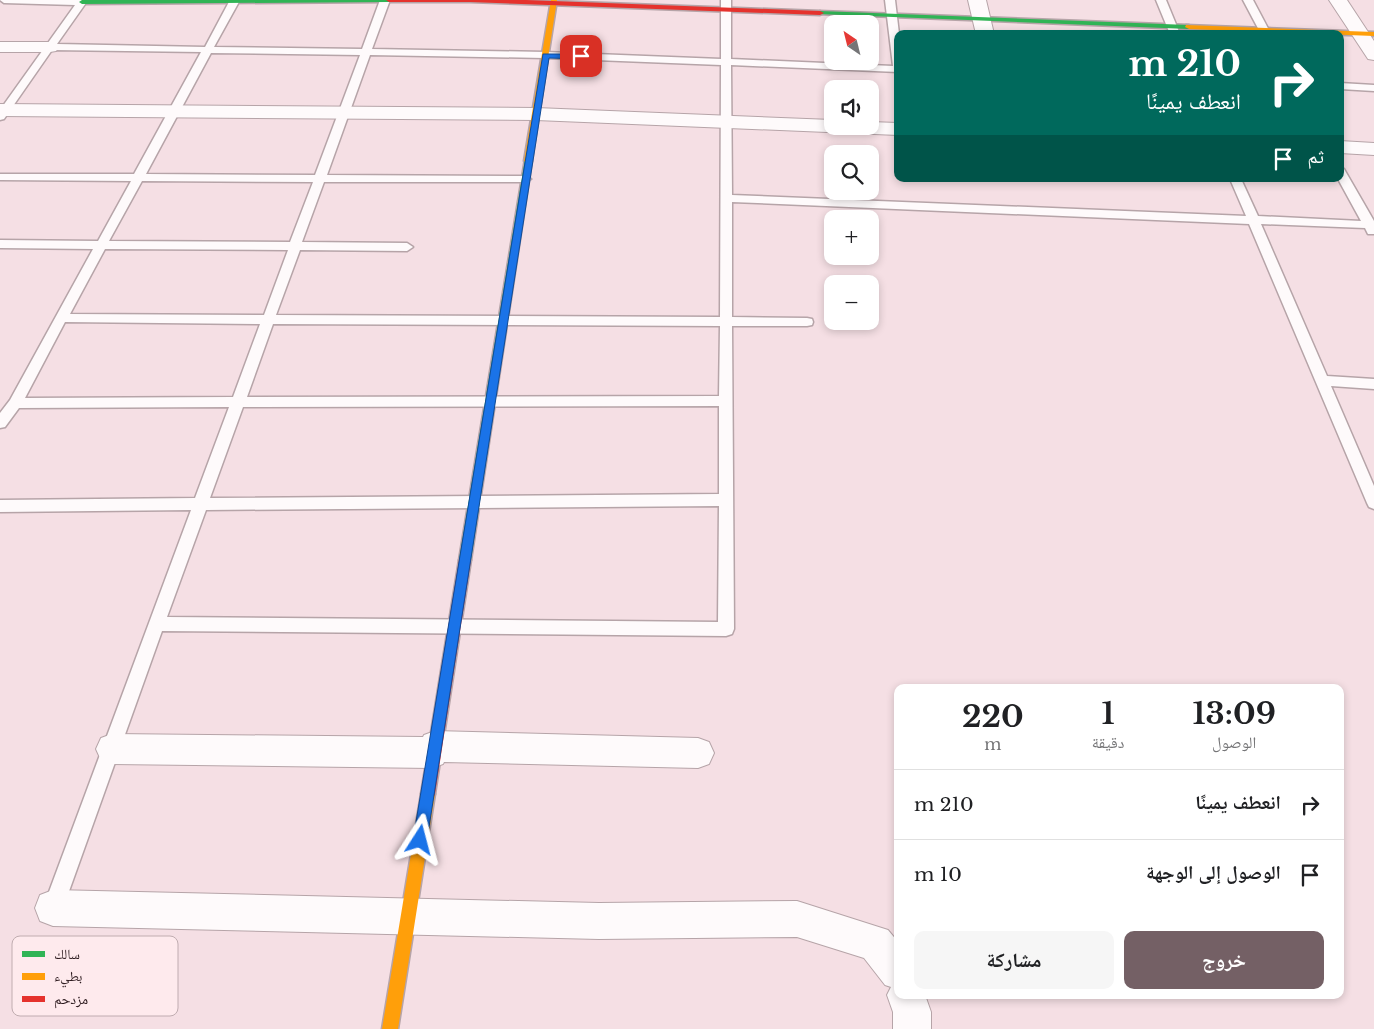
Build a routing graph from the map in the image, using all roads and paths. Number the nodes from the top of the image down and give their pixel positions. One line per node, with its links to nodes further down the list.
1 (4, 0): 9 (lane)
2 (234, 0): 3 (street); 9 (street); 21 (lane)
3 (385, 0): 10 (street); 22 (lane)
4 (890, 0): 12 (lane)
5 (977, 0): 13 (street)
6 (1160, 0): 14 (lane)
7 (1248, 0): 15 (lane)
8 (1338, 0): 18 (street)
9 (83, 1): 20 (lane)
10 (554, 2): 11 (street); 23 (street)
11 (726, 5): 12 (street); 25 (lane)
12 (892, 17): 13 (street); 16 (lane)
13 (983, 27): 14 (street)
14 (1173, 30)
15 (1264, 30)
16 (894, 34)
17 (1344, 34): 18 (street)
18 (1367, 34): 24 (street)
19 (0, 47): 20 (street)
20 (50, 47): 21 (lane); 30 (lane)
21 (207, 49): 22 (lane); 29 (lane)
22 (366, 52): 23 (lane); 31 (lane)
23 (545, 55): 25 (lane); 32 (street)
24 (1374, 55)
25 (726, 62): 26 (lane); 33 (lane)
26 (894, 69)
27 (1344, 86): 28 (lane)
28 (1374, 88)
29 (173, 112): 30 (street); 31 (street); 38 (lane)
30 (2, 113)
31 (344, 113): 32 (street); 39 (lane)
32 (536, 114): 33 (street); 40 (street)
33 (726, 122): 34 (street); 43 (lane)
34 (894, 129)
35 (1344, 148): 36 (street)
36 (1374, 149)
37 (0, 177): 38 (lane)
38 (137, 178): 39 (lane); 47 (lane)
39 (320, 178): 40 (lane); 48 (lane)
40 (526, 178): 52 (street)
41 (1344, 178): 45 (lane)
42 (1237, 182): 44 (lane)
43 (726, 198): 44 (lane); 53 (lane)
44 (1254, 220): 45 (lane); 55 (lane)
45 (1372, 228)
46 (0, 244): 47 (lane)
47 (100, 245): 48 (lane); 50 (lane)
48 (295, 246): 49 (lane); 51 (lane)
49 (407, 247)
50 (62, 318): 51 (lane); 60 (lane)
51 (268, 319): 52 (lane); 59 (lane)
52 (503, 320): 53 (lane); 57 (street)
53 (725, 321): 54 (lane); 58 (lane)
54 (807, 322)
55 (1322, 381): 56 (lane); 64 (lane)
56 (1374, 384)
57 (490, 401): 58 (lane); 59 (lane); 63 (street)
58 (726, 401): 62 (lane)
59 (238, 402): 60 (lane); 65 (lane)
60 (15, 403): 61 (lane)
61 (0, 423)
62 (726, 500): 63 (lane); 68 (lane)
63 (474, 502): 65 (lane); 68 (street)
64 (1374, 503)
65 (201, 504): 66 (lane); 67 (lane)
66 (0, 506)
67 (157, 624): 68 (lane); 70 (lane)
68 (454, 626): 69 (street)
69 (435, 746): 70 (street); 71 (street); 73 (street)
70 (112, 749): 72 (lane)
71 (698, 754)
72 (53, 908): 73 (street)
73 (408, 915): 74 (street); 76 (street)
74 (894, 967)
75 (907, 999): 77 (street)
76 (390, 1029)
77 (912, 1029)

